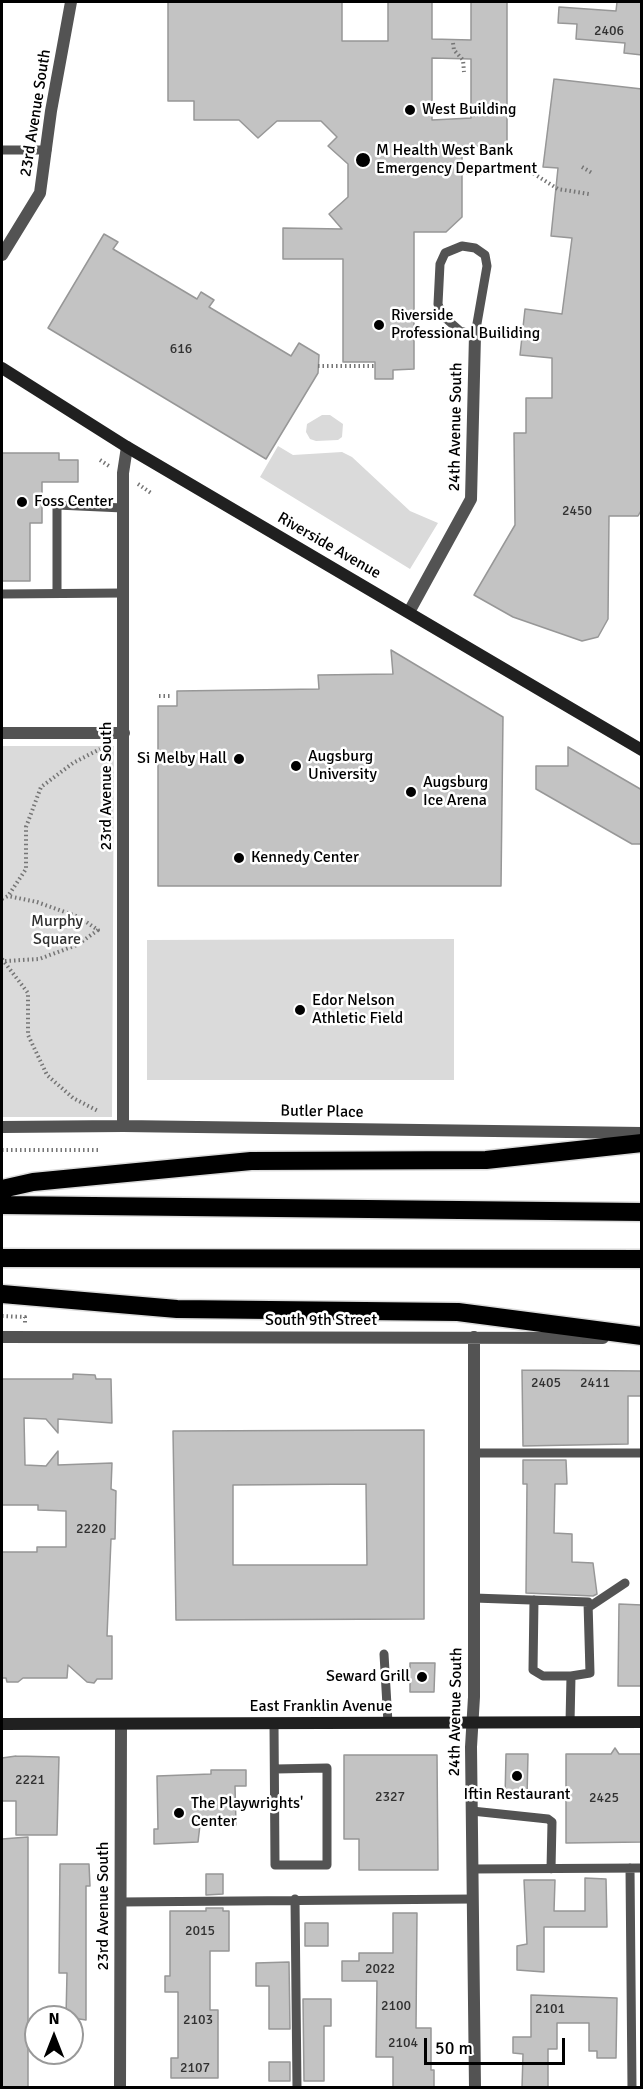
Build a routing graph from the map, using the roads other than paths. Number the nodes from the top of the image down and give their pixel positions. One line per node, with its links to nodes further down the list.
1 (71, 2): 3 (street, 23rd Avenue South)
2 (2, 150): 3 (lane)
3 (47, 150): 4 (street, 23rd Avenue South)
4 (2, 255)
5 (474, 335): 5 (lane); 12 (street, 24th Avenue South)
6 (2, 368): 7 (street, Riverside Avenue)
7 (127, 447): 8 (street, 23rd Avenue South); 12 (street, Riverside Avenue)
8 (123, 508): 9 (lane); 10 (street, 23rd Avenue South)
9 (57, 593): 10 (lane); 11 (lane)
10 (123, 593): 14 (street, 23rd Avenue South)
11 (2, 594)
12 (410, 612): 15 (street, Riverside Avenue)
13 (2, 733): 14 (street)
14 (124, 733): 16 (street, 23rd Avenue South)
15 (642, 750)
16 (123, 1126): 17 (street, Butler Place); 18 (street, Butler Place)
17 (2, 1127)
18 (642, 1133)
19 (642, 1143): 20 (highway)
20 (2, 1190)
21 (2, 1205): 22 (highway)
22 (642, 1212)
23 (2, 1258): 24 (highway)
24 (642, 1259)
25 (2, 1294): 28 (highway)
26 (2, 1337): 27 (street, South 9th Street)
27 (474, 1337): 28 (street, South 9th Street); 30 (street, 24th Avenue South)
28 (642, 1338)
29 (642, 1453): 30 (lane)
30 (474, 1454): 32 (street, 24th Avenue South)
31 (625, 1583): 34 (lane)
32 (474, 1598): 33 (lane); 40 (street, 24th Avenue South)
33 (534, 1600): 34 (lane); 36 (lane)
34 (589, 1606): 36 (lane)
35 (384, 1654): 39 (lane)
36 (571, 1676): 41 (lane)
37 (642, 1722): 41 (street, East Franklin Avenue)
38 (274, 1723): 39 (street, East Franklin Avenue); 43 (street, East Franklin Avenue); 44 (lane)
39 (388, 1723): 40 (street, East Franklin Avenue)
40 (472, 1723): 41 (street, East Franklin Avenue); 45 (street, 24th Avenue South)
41 (570, 1723)
42 (2, 1724): 43 (street, East Franklin Avenue)
43 (121, 1724): 52 (street, 23rd Avenue South)
44 (276, 1769): 44 (lane)
45 (472, 1811): 48 (street, 24th Avenue South); 49 (lane)
46 (630, 1868): 47 (lane); 49 (lane); 56 (lane)
47 (642, 1868)
48 (473, 1869): 49 (lane); 51 (street, 24th Avenue South)
49 (551, 1869)
50 (295, 1899): 51 (lane); 52 (lane); 54 (lane)
51 (473, 1899): 55 (street, 24th Avenue South)
52 (121, 1902): 53 (street, 23rd Avenue South)
53 (120, 2088)
54 (297, 2088)
55 (475, 2088)
56 (632, 2088)

